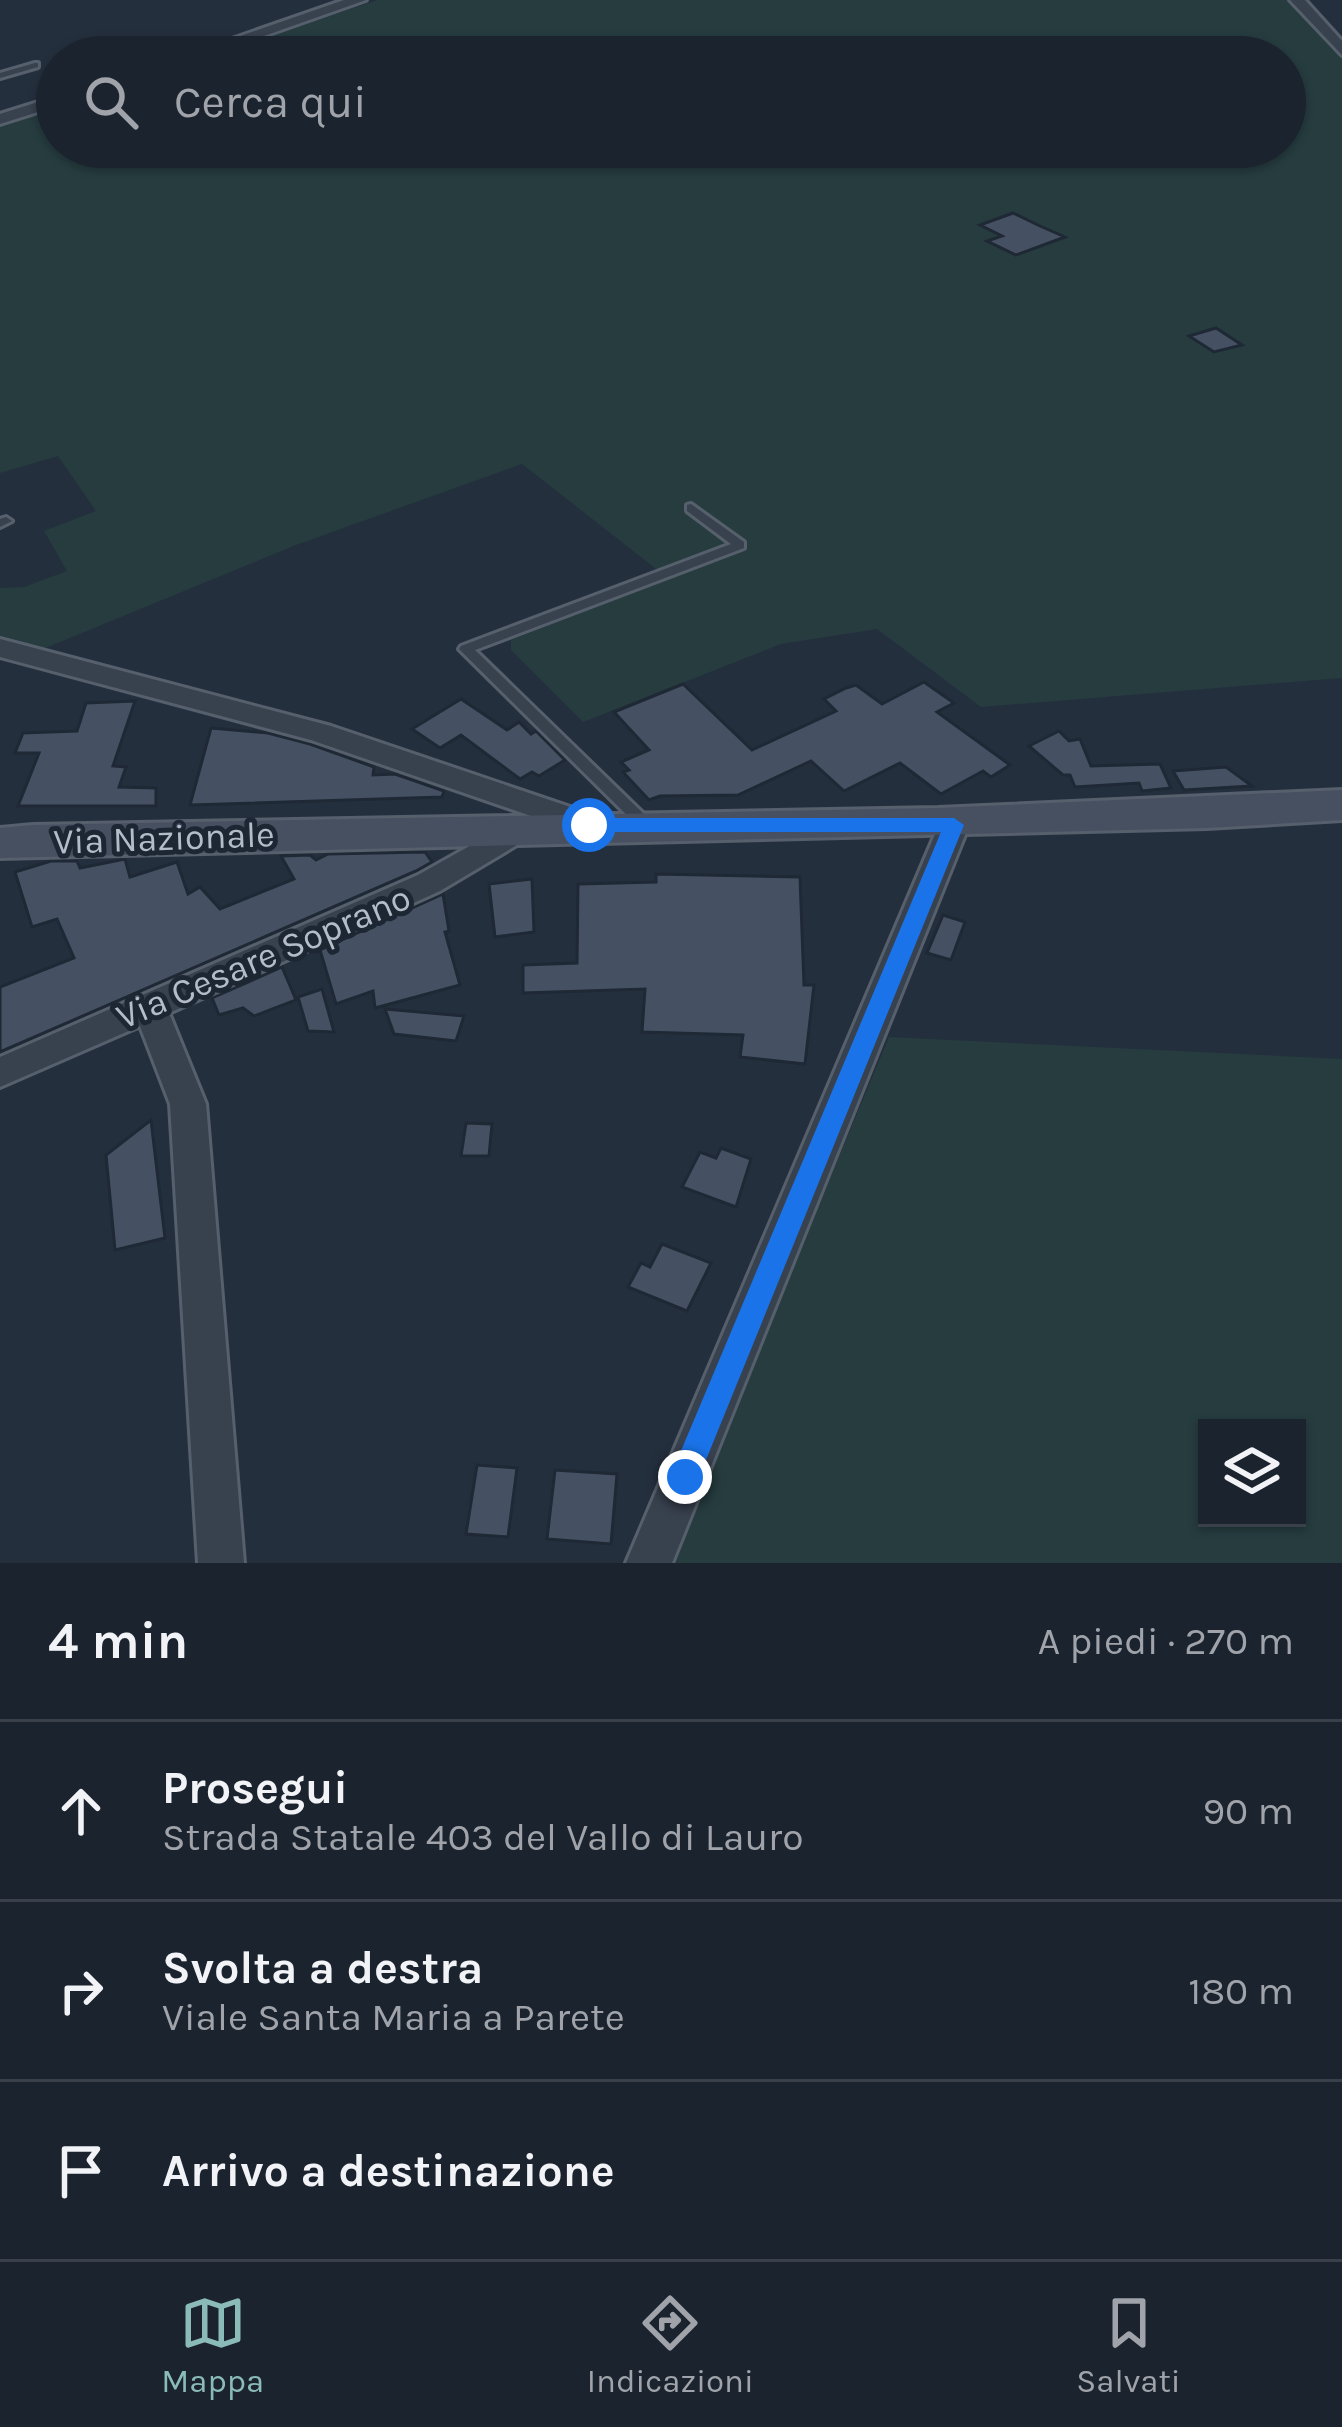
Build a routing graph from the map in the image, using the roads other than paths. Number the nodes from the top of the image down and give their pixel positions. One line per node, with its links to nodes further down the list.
1 (359, 0): 3 (street)
2 (1297, 0): 4 (street)
3 (251, 36)
4 (1342, 50)
5 (35, 65): 6 (lane)
6 (0, 76)
7 (36, 107): 8 (street)
8 (0, 118)
9 (691, 508): 13 (lane)
10 (0, 648): 12 (street)
11 (1342, 805): 14 (main road, Via Nazionale)
12 (589, 825): 13 (main road, Via Nazionale); 15 (main road, Via Nazionale)
13 (646, 825): 14 (main road, Via Nazionale)
14 (954, 825): 20 (street)
15 (521, 828): 16 (main road, Via Nazionale); 17 (street, Via Cesare Soprano)
16 (0, 843)
17 (148, 1004): 18 (street, Via Cesare Soprano); 19 (street)
18 (0, 1073)
19 (221, 1563)
20 (649, 1563)

